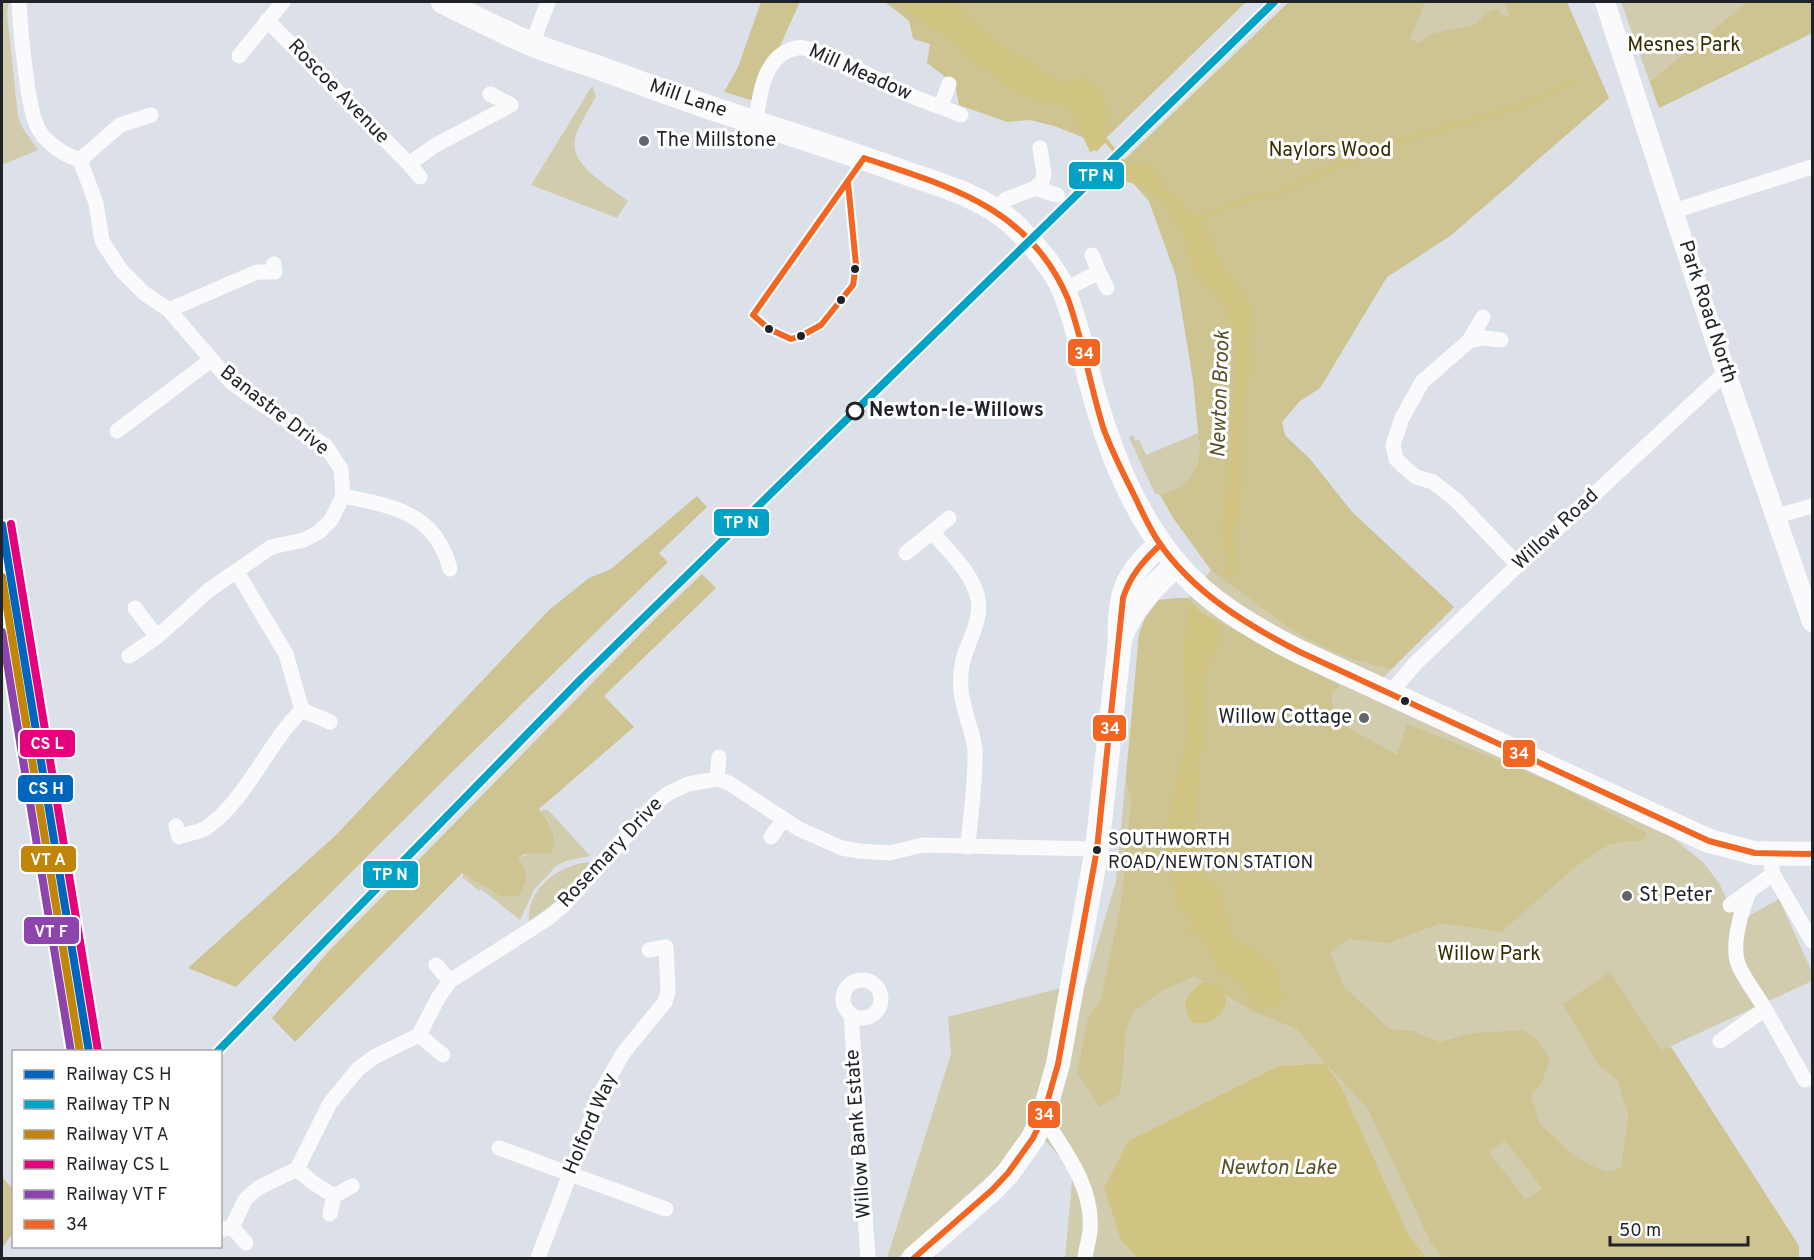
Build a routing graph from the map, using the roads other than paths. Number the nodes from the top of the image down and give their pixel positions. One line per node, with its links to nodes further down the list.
1 (19, 2): 16 (street)
2 (283, 2): 6 (street)
3 (443, 2): 7 (main road, Mill Lane)
4 (548, 2): 7 (street)
5 (1605, 2): 23 (street, Park Road North)
6 (267, 20): 8 (street); 17 (street, Roscoe Avenue)
7 (532, 44): 14 (main road, Mill Lane)
8 (239, 56)
9 (949, 84): 11 (street)
10 (490, 94): 17 (street)
11 (941, 106): 13 (street, Mill Meadow); 14 (street, Mill Meadow)
12 (153, 115): 16 (street)
13 (961, 115)
14 (756, 122): 22 (main road, Mill Lane)
15 (1040, 148): 20 (street)
16 (80, 160): 29 (street, Banastre Drive)
17 (409, 164): 19 (street, Roscoe Avenue)
18 (1812, 167): 23 (street)
19 (420, 177)
20 (1037, 187): 21 (street); 22 (street)
21 (1058, 195)
22 (994, 210): 28 (main road, Mill Lane)
23 (1674, 212): 34 (street, Park Road North)
24 (1092, 255): 26 (street)
25 (274, 272): 29 (street)
26 (1099, 272): 27 (street); 28 (street)
27 (1107, 288)
28 (1064, 290): 41 (main road, Mill Lane)
29 (169, 310): 33 (street, Banastre Drive)
30 (1483, 317): 32 (street)
31 (1501, 340): 32 (street)
32 (1469, 341): 44 (street)
33 (211, 360): 35 (street, Banastre Drive); 36 (street, Banastre Drive)
34 (1726, 372): 38 (street, Park Road North); 44 (street, Willow Road)
35 (116, 431)
36 (343, 496): 45 (street); 46 (street)
37 (1812, 506): 38 (street)
38 (1777, 516): 48 (street, Park Road North)
39 (949, 518): 40 (street)
40 (932, 532): 42 (street); 60 (street)
41 (1161, 545): 43 (main road, Mill Lane); 50 (main road)
42 (906, 553)
43 (1177, 565): 50 (main road); 52 (main road, Mill Lane)
44 (1518, 565): 52 (street, Willow Road)
45 (448, 570)
46 (237, 572): 49 (street); 53 (street)
47 (135, 608): 49 (street)
48 (1812, 622)
49 (157, 637): 51 (street)
50 (1120, 639): 61 (main road)
51 (129, 656)
52 (1390, 693): 63 (main road, Mill Lane)
53 (302, 710): 54 (street); 58 (street)
54 (330, 722)
55 (719, 757): 56 (street)
56 (717, 779): 57 (street); 69 (street, Rosemary Drive)
57 (783, 820): 59 (street); 60 (street)
58 (178, 836)
59 (771, 837)
60 (968, 847): 61 (street)
61 (1097, 849): 76 (main road)
62 (1812, 854): 63 (main road, Mill Lane)
63 (1771, 864): 64 (street); 66 (street)
64 (1750, 890): 65 (street); 70 (street)
65 (1730, 905)
66 (1812, 941)
67 (649, 950): 79 (street, Holford Way)
68 (436, 965): 69 (street)
69 (450, 981): 72 (street, Rosemary Drive)
70 (1765, 1009): 73 (street); 75 (street)
71 (851, 1014): 86 (street, Willow Bank Estate)
72 (419, 1035): 74 (street); 78 (street)
73 (1720, 1041)
74 (443, 1055)
75 (1805, 1080)
76 (1043, 1117): 88 (main road); 89 (street)
77 (499, 1148): 79 (street)
78 (297, 1169): 81 (street); 84 (street)
79 (570, 1173): 82 (street); 87 (street, Holford Way)
80 (352, 1186): 81 (street)
81 (334, 1196): 83 (street)
82 (666, 1209)
83 (330, 1214)
84 (226, 1228): 85 (street)
85 (246, 1243)
86 (865, 1257)
87 (538, 1258)
88 (914, 1258)
89 (1085, 1258)

